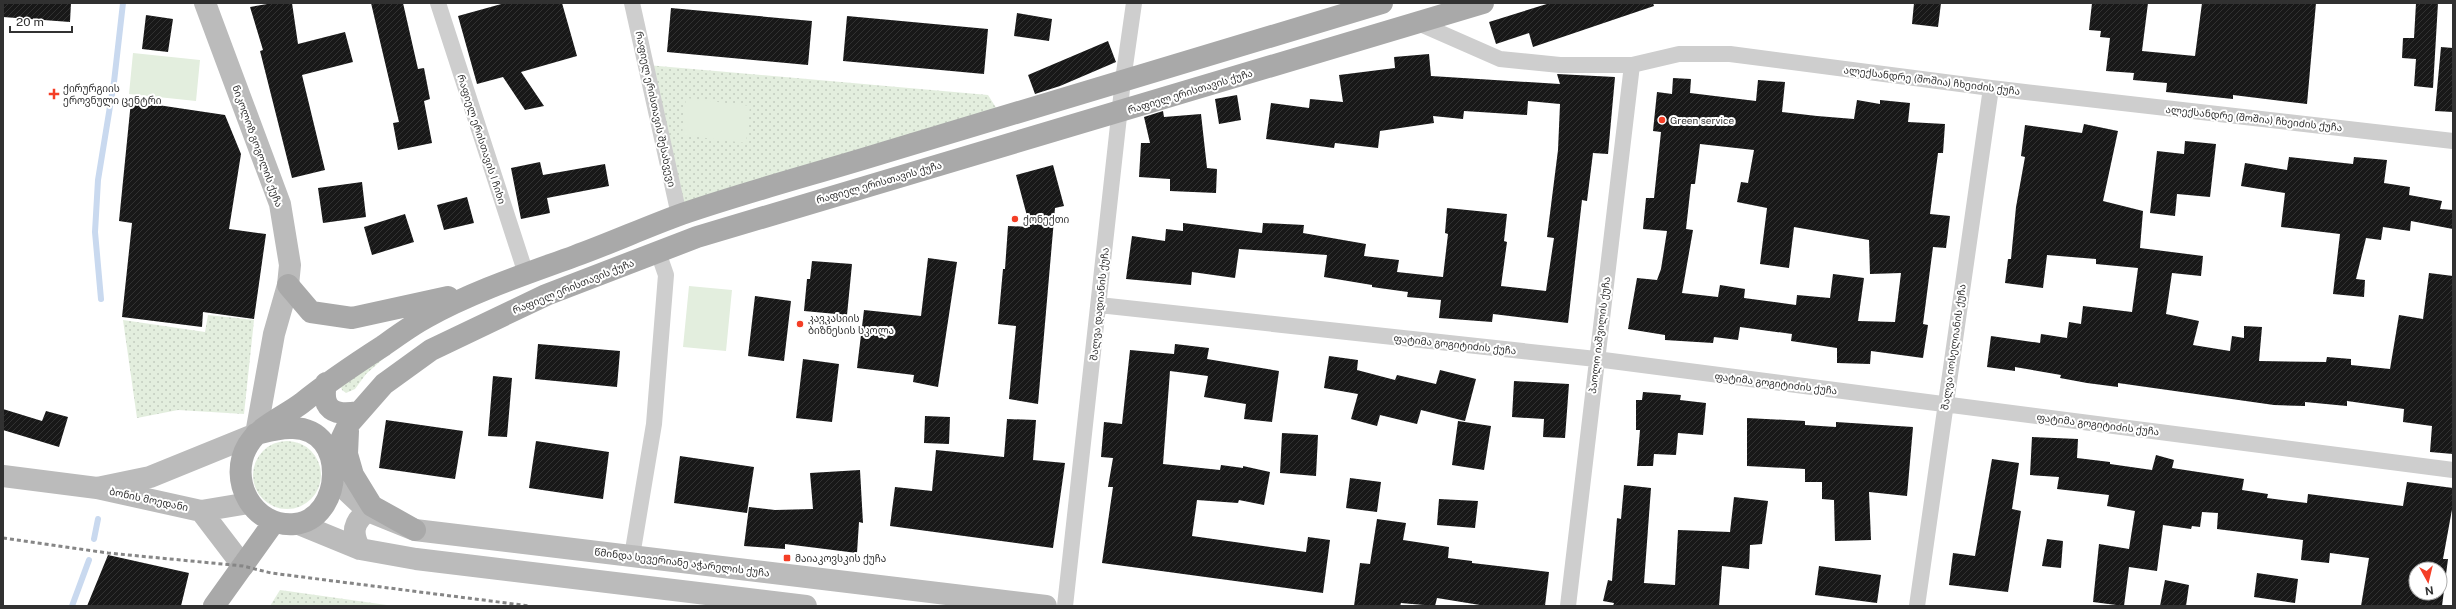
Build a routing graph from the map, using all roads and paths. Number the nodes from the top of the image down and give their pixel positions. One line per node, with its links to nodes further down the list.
1 (205, 3): 16 (main road, ნიკოლოზ გოგოლის ქუჩა)
2 (438, 3): 15 (street, რაფიელ ერისთავის I ჩიხი)
3 (632, 3): 13 (street, რაფიელ ერისთავის შესახვევი)
4 (1134, 3): 9 (street, შალვა დადიანის ქუჩა)
5 (1382, 3): 9 (main road)
6 (1482, 3): 7 (main road, რაფიელ ერისთავის ქუჩა)
7 (1418, 23): 8 (street, ალექსანდრე (შოშია) ჩხეიძის ქუჩა); 11 (main road, რაფიელ ერისთავის ქუჩა)
8 (1632, 65): 10 (street, ალექსანდრე (შოშია) ჩხეიძის ქუჩა); 19 (street, პაოლო იაშვილის ქუჩა)
9 (1123, 80): 11 (street, შალვა დადიანის ქუჩა); 13 (main road)
10 (1991, 88): 12 (street, ალექსანდრე (შოშია) ჩხეიძის ქუჩა); 21 (street, შალვა იოსელიანის ქუჩა)
11 (1121, 112): 14 (main road, რაფიელ ერისთავის ქუჩა); 18 (street, შალვა დადიანის ქუჩა)
12 (2453, 141)
13 (679, 215): 15 (main road)
14 (658, 252): 22 (main road, რაფიელ ერისთავის ქუჩა); 35 (street)
15 (526, 274): 17 (main road)
16 (288, 285): 17 (main road); 23 (main road, ნიკოლოზ გოგოლის ქუჩა)
17 (492, 287): 20 (main road)
18 (1099, 305): 19 (street, ფატიმა გოგიტიძის ქუჩა); 40 (street, შალვა დადიანის ქუჩა)
19 (1596, 360): 21 (street, ფატიმა გოგიტიძის ქუჩა); 41 (street, პაოლო იაშვილის ქუჩა)
20 (326, 384): 22 (main road); 23 (main road)
21 (1945, 405): 25 (street, ფატიმა გოგიტიძის ქუჩა); 42 (street, შალვა იოსელიანის ქუჩა)
22 (353, 418): 24 (main road, რაფიელ ერისთავის ქუჩა); 33 (main road)
23 (256, 434): 24 (main road); 27 (main road); 28 (main road)
24 (333, 469): 30 (main road, წმინდა სევერიანე აჭარელის ქუჩა); 32 (main road)
25 (2453, 470)
26 (3, 476): 27 (main road)
27 (97, 488): 29 (main road, ბონის მოედანი)
28 (249, 503): 29 (main road, ბონის მოედანი); 31 (main road)
29 (201, 511): 36 (main road, ბონის მოედანი)
30 (368, 511): 33 (main road, წმინდა სევერიანე აჭარელის ქუჩა); 34 (main road)
31 (274, 522): 32 (main road); 36 (main road)
32 (299, 524): 34 (main road)
33 (415, 530): 35 (main road, წმინდა სევერიანე აჭარელის ქუჩა)
34 (360, 548): 38 (main road)
35 (632, 556): 39 (main road, წმინდა სევერიანე აჭარელის ქუჩა)
36 (243, 566): 37 (main road)
37 (214, 606)
38 (806, 606)
39 (1046, 606)
40 (1066, 606)
41 (1568, 606)
42 (1917, 606)

